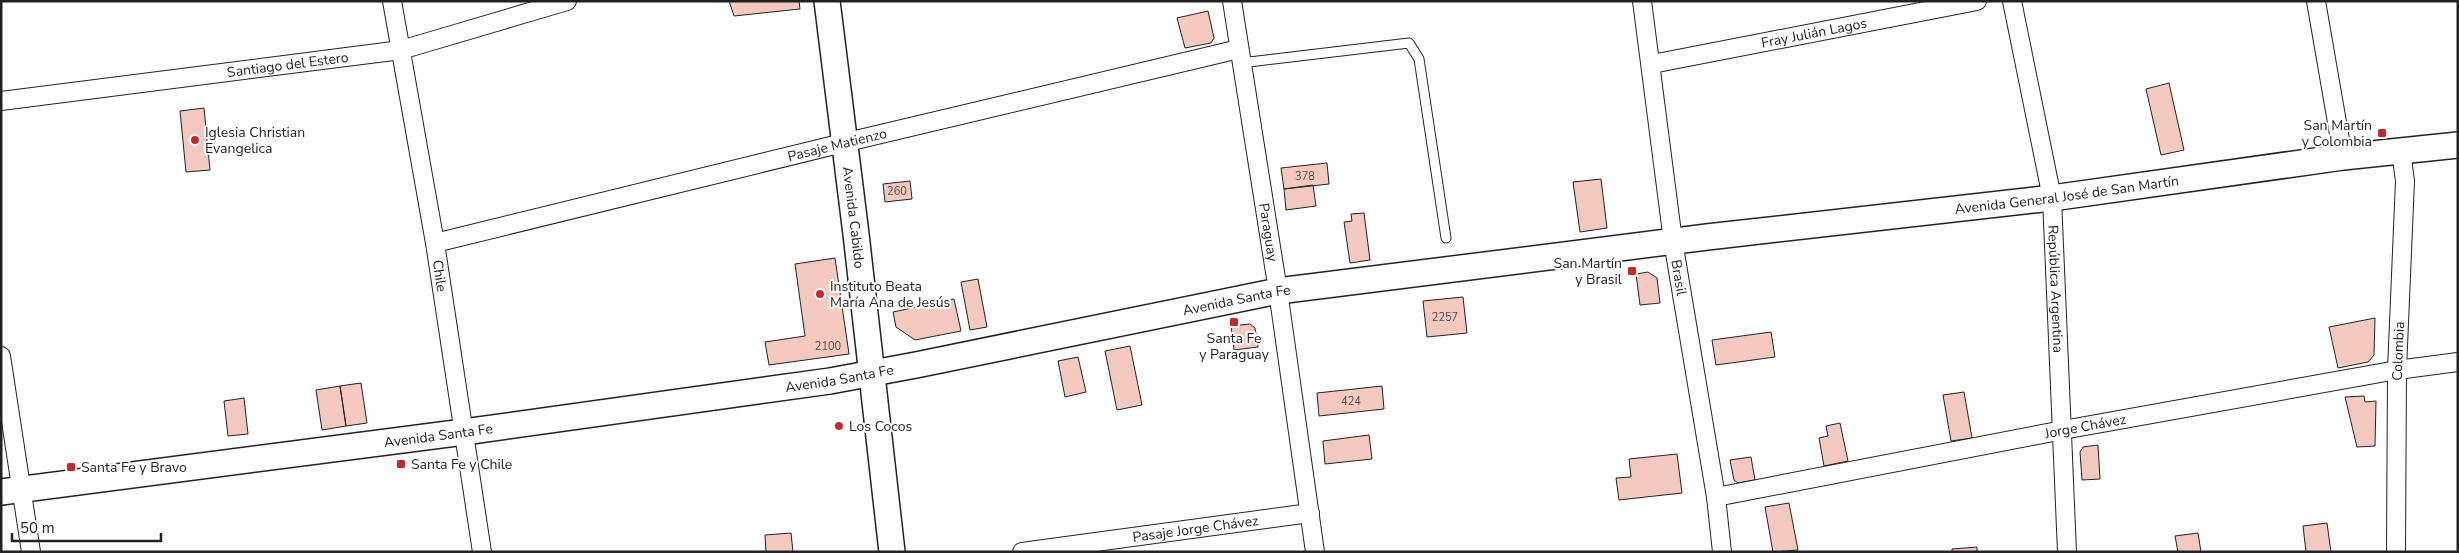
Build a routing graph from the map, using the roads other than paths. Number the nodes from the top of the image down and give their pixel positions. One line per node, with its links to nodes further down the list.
1 (392, 1): 9 (street, Chile)
2 (567, 1): 9 (street, Santiago del Estero)
3 (827, 1): 13 (street, Avenida Cabildo)
4 (1232, 1): 10 (street, Paraguay)
5 (1642, 1): 11 (street, Brasil)
6 (1977, 1): 11 (street, Fray Julián Lagos)
7 (2012, 1): 17 (street, República Argentina)
8 (2316, 1): 16 (street)
9 (401, 50): 12 (street, Santiago del Estero); 20 (street, Chile)
10 (1240, 56): 13 (street, Pasaje Matienzo); 18 (lane); 21 (street, Paraguay)
11 (1652, 64): 19 (street, Brasil)
12 (1, 102)
13 (843, 143): 20 (street, Pasaje Matienzo); 25 (street, Avenida Cabildo)
14 (2458, 145): 15 (street, Avenida General José de San Martín)
15 (2401, 151): 16 (street, Avenida General José de San Martín); 24 (street, Colombia)
16 (2343, 158): 17 (street, Avenida General José de San Martín)
17 (2052, 198): 19 (street, Avenida General José de San Martín); 26 (street, República Argentina)
18 (1446, 238)
19 (1673, 242): 21 (street, Avenida Santa Fe); 29 (street, Brasil)
20 (435, 243): 27 (street, Chile)
21 (1278, 291): 25 (street, Avenida Santa Fe); 30 (street, Paraguay)
22 (1, 356): 28 (street)
23 (2458, 362): 24 (street, Jorge Chávez)
24 (2397, 370): 26 (street, Jorge Chávez); 38 (street, Colombia)
25 (871, 373): 27 (street, Avenida Santa Fe); 33 (street, Avenida Cabildo)
26 (2063, 430): 29 (street, Jorge Chávez); 37 (street, República Argentina)
27 (464, 432): 28 (street, Avenida Santa Fe); 32 (street, Chile)
28 (11, 490): 31 (street)
29 (1716, 497): 36 (street, Brasil)
30 (1310, 514): 34 (street, Pasaje Jorge Chávez); 35 (street, Paraguay)
31 (31, 552)
32 (482, 552)
33 (892, 552)
34 (1022, 552)
35 (1315, 552)
36 (1722, 552)
37 (2067, 552)
38 (2396, 552)

